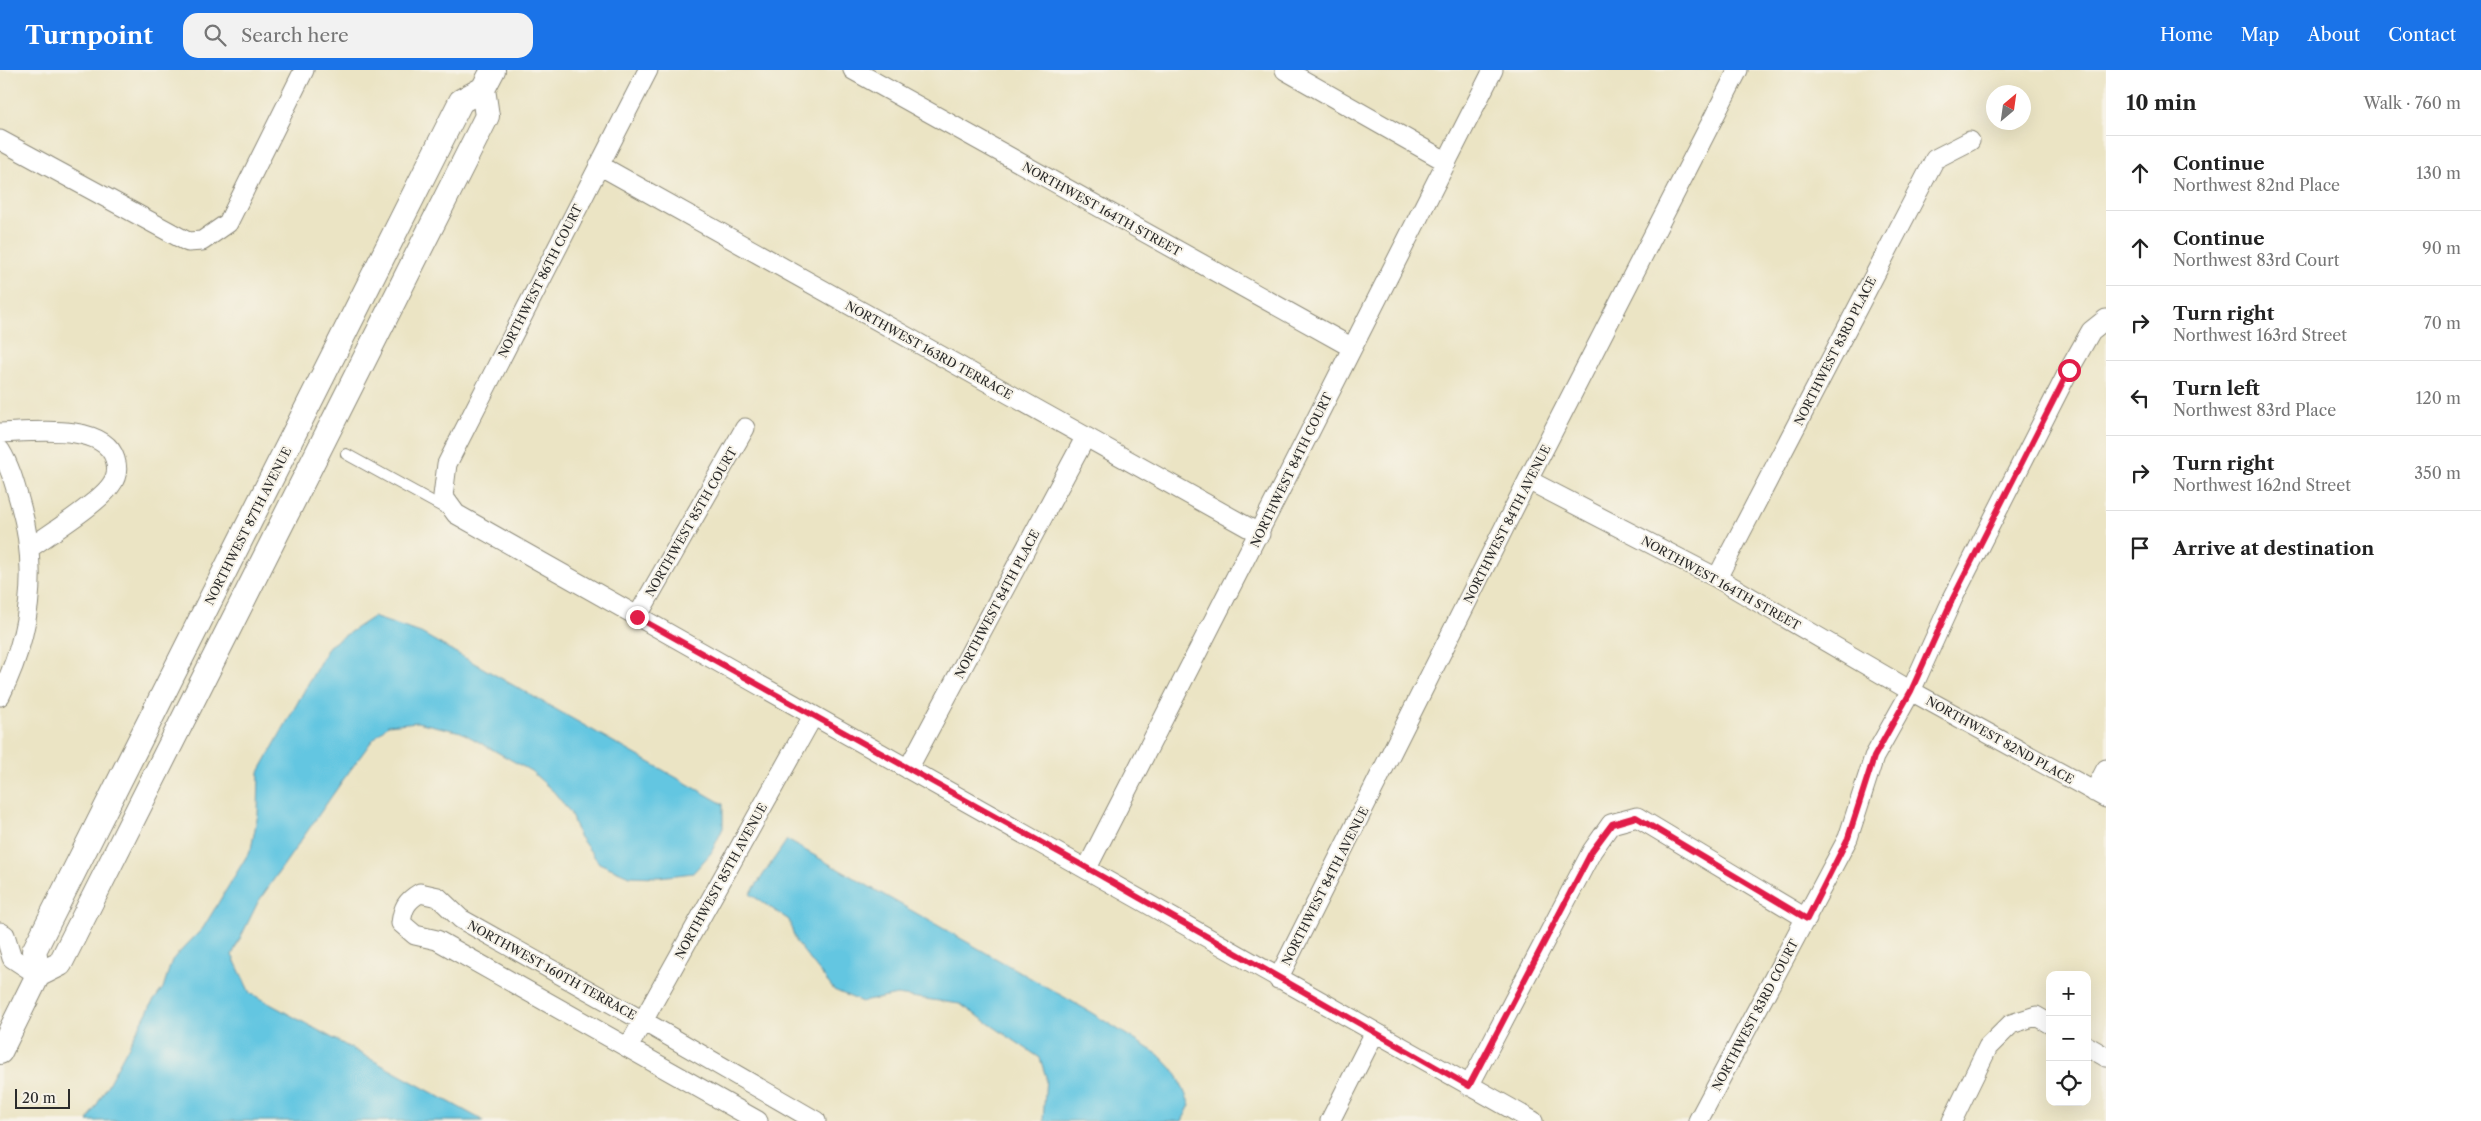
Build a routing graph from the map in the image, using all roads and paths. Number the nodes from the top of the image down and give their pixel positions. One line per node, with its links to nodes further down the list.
1 (304, 70): 8 (street)
2 (648, 70): 11 (street, NORTHWEST 86TH COURT)
3 (853, 70): 13 (street, NORTHWEST 164TH STREET)
4 (1285, 70): 10 (street)
5 (1493, 70): 10 (street, NORTHWEST 84TH COURT)
6 (1738, 70): 19 (street, NORTHWEST 84TH AVENUE)
7 (488, 79): 35 (street)
8 (0, 140)
9 (1970, 141): 23 (street, NORTHWEST 83RD PLACE)
10 (1447, 162): 13 (street, NORTHWEST 84TH COURT)
11 (599, 165): 16 (street, NORTHWEST 163RD TERRACE); 20 (street, NORTHWEST 86TH COURT)
12 (2106, 319): 25 (street, NORTHWEST 82ND PLACE)
13 (1351, 348): 21 (street, NORTHWEST 84TH COURT)
14 (746, 428): 24 (street, NORTHWEST 85TH COURT)
15 (0, 433): 22 (street)
16 (1086, 438): 21 (street, NORTHWEST 163RD TERRACE); 28 (street, NORTHWEST 84TH PLACE)
17 (0, 450): 22 (street)
18 (346, 454): 20 (lane)
19 (1528, 480): 23 (street, NORTHWEST 164TH STREET); 36 (street, NORTHWEST 84TH AVENUE)
20 (456, 514): 24 (street)
21 (1260, 534): 31 (street, NORTHWEST 84TH COURT)
22 (30, 548): 26 (street)
23 (1717, 578): 25 (street, NORTHWEST 164TH STREET)
24 (637, 617): 27 (street)
25 (1911, 691): 30 (street, NORTHWEST 82ND PLACE); 32 (street, NORTHWEST 83RD COURT)
26 (0, 696)
27 (814, 716): 28 (street); 38 (street, NORTHWEST 85TH AVENUE)
28 (908, 769): 31 (street)
29 (2106, 769): 30 (street, NORTHWEST 82ND PLACE)
30 (2100, 795)
31 (1087, 868): 36 (street)
32 (1807, 919): 44 (street); 49 (street, NORTHWEST 83RD COURT)
33 (0, 932): 34 (street)
34 (6, 960): 35 (street)
35 (38, 975): 42 (street)
36 (1278, 979): 39 (street)
37 (2043, 1020): 50 (street)
38 (644, 1021): 40 (street, NORTHWEST 85TH AVENUE); 40 (street, NORTHWEST 160TH TERRACE); 46 (street, NORTHWEST 160TH TERRACE)
39 (1375, 1032): 44 (street); 47 (street)
40 (629, 1046): 45 (street, NORTHWEST 160TH TERRACE)
41 (2091, 1048): 43 (street)
42 (0, 1052)
43 (2106, 1057)
44 (1469, 1086): 48 (street)
45 (758, 1121)
46 (816, 1121)
47 (1330, 1121)
48 (1533, 1121)
49 (1698, 1121)
50 (1952, 1121)

